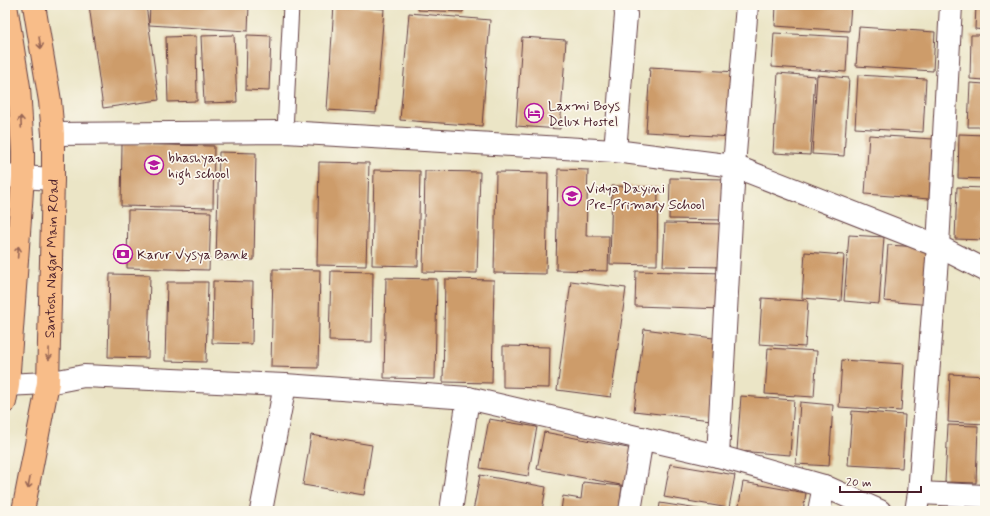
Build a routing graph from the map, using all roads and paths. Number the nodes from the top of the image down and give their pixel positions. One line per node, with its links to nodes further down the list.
1 (6, 5): 11 (main road, Santosh Nagar Main ROad, one-way to 1)
2 (34, 5): 8 (main road, Santosh Nagar Main ROad, one-way to 8)
3 (291, 5): 7 (lane)
4 (626, 5): 9 (street)
5 (747, 5): 10 (street)
6 (951, 5): 13 (street)
7 (284, 132): 8 (street); 9 (street)
8 (53, 134): 12 (main road, Santosh Nagar Main ROad)
9 (615, 151): 10 (street)
10 (734, 166): 13 (street); 20 (street)
11 (14, 176): 12 (street); 17 (main road, Santosh Nagar Main ROad, one-way to 11)
12 (53, 179): 15 (main road, Santosh Nagar Main ROad, one-way to 15)
13 (938, 246): 14 (street); 23 (street)
14 (985, 270)
15 (48, 383): 16 (street); 17 (street); 24 (main road, Santosh Nagar Main ROad, one-way to 24)
16 (285, 385): 18 (street); 25 (street)
17 (6, 391)
18 (468, 398): 19 (street); 26 (street)
19 (642, 438): 20 (street); 27 (street)
20 (718, 456): 21 (street)
21 (824, 486): 28 (street); 29 (street)
22 (985, 496): 23 (street)
23 (918, 502)
24 (23, 511)
25 (260, 511)
26 (451, 511)
27 (630, 511)
28 (819, 511)
29 (880, 511)

